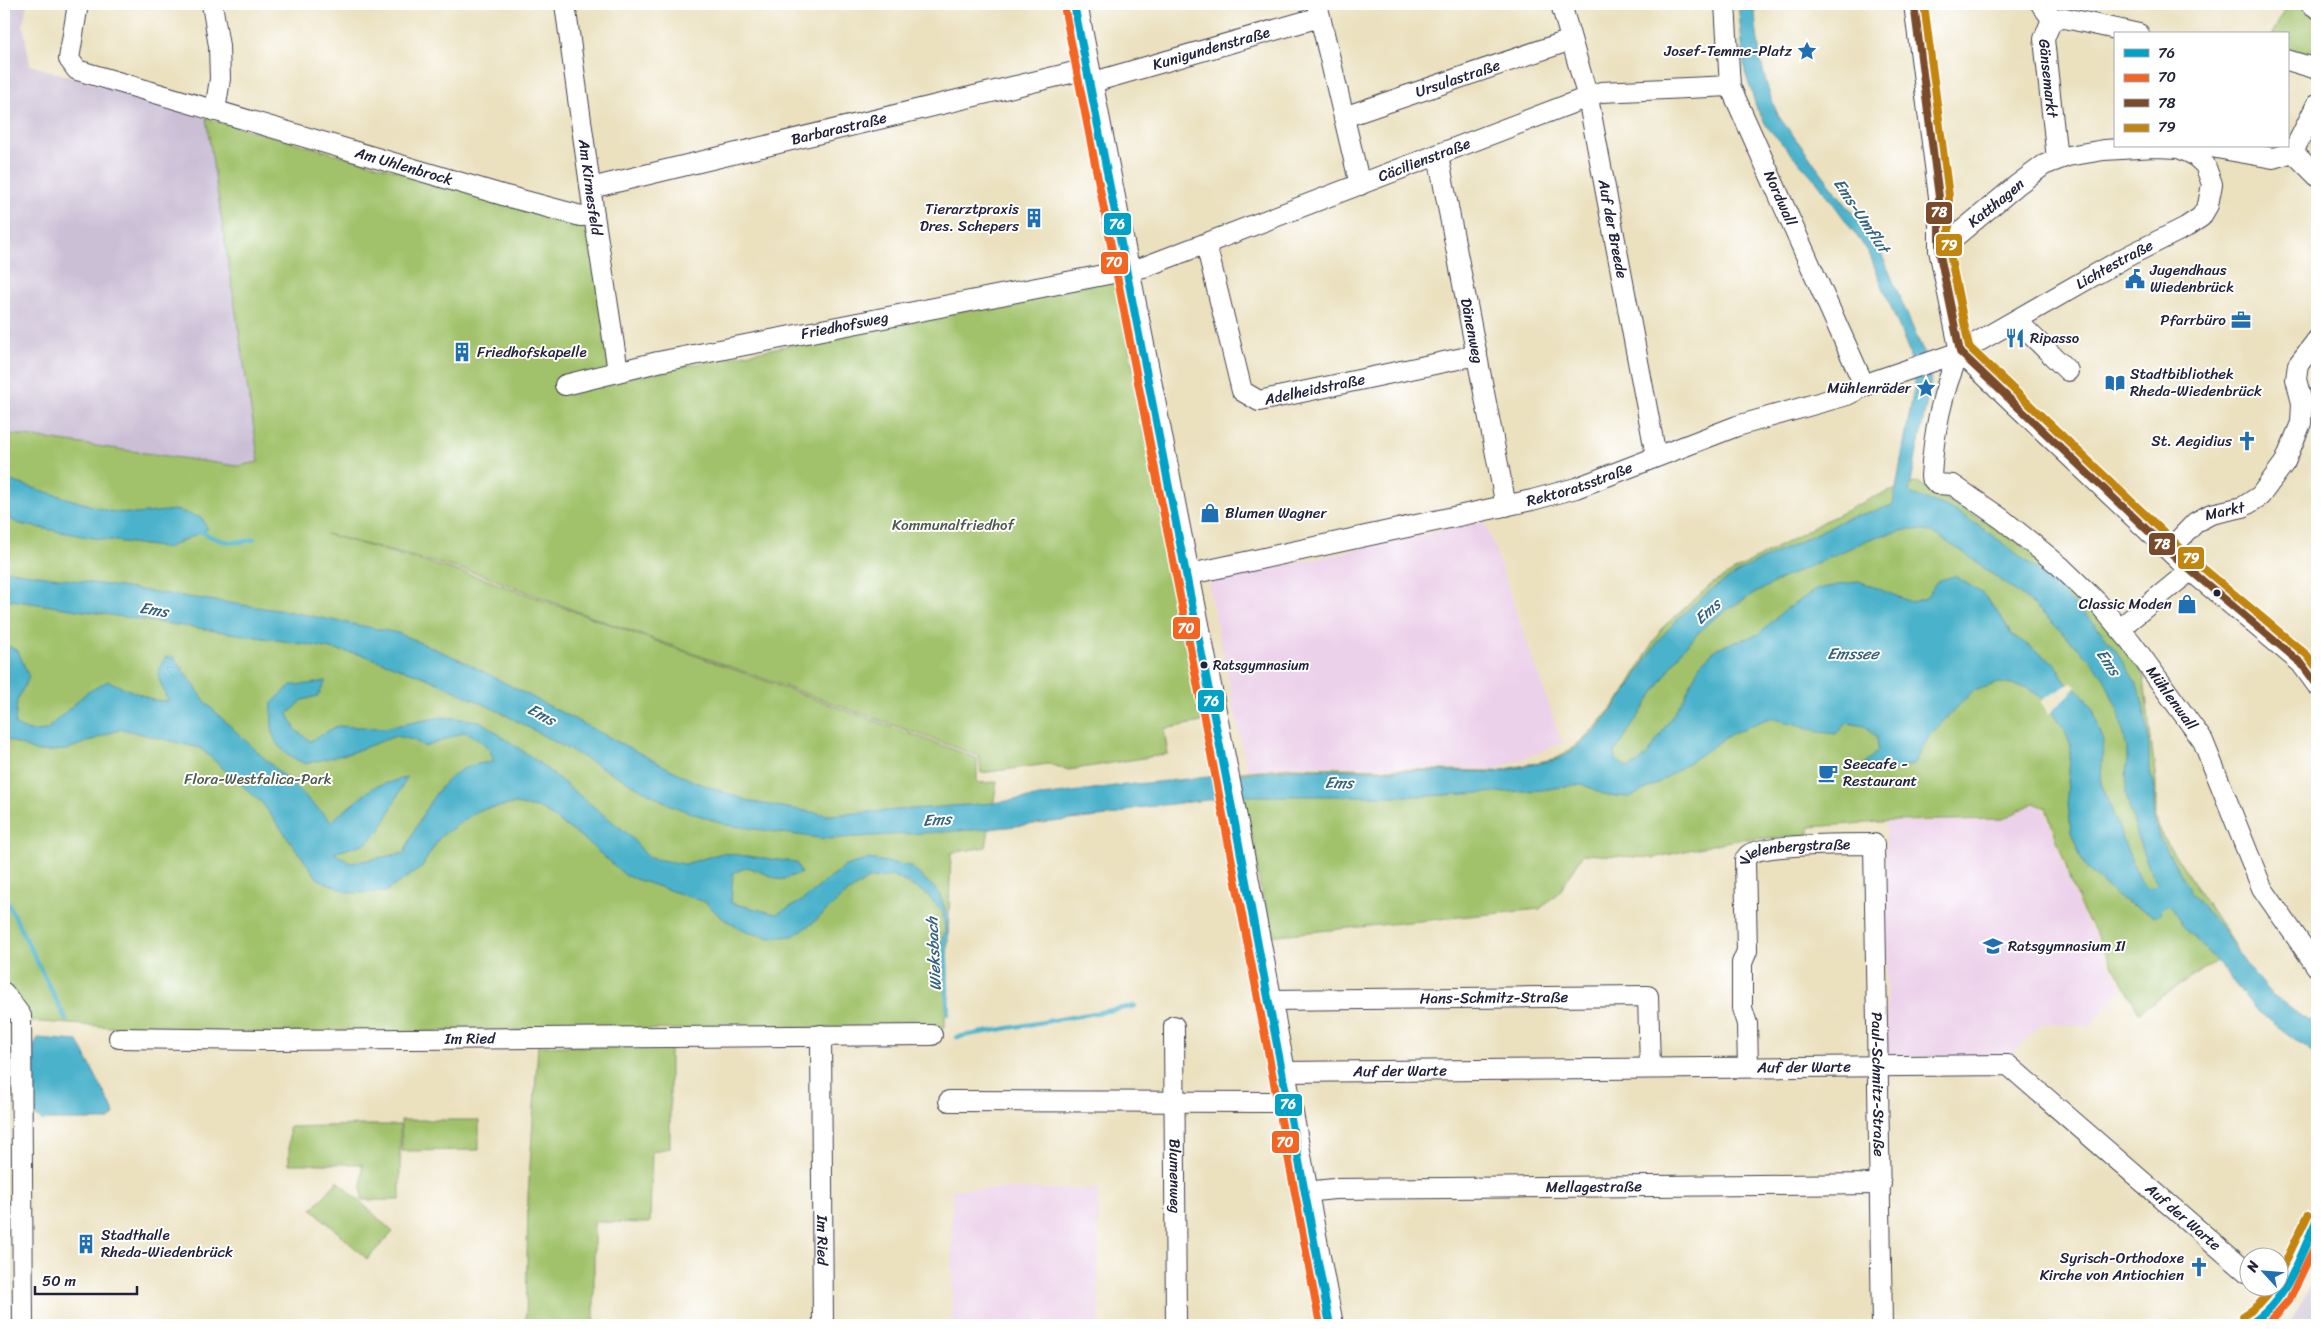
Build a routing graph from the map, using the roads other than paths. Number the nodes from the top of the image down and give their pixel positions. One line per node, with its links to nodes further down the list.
1 (78, 4): 20 (street, Am Uhlenbrock)
2 (212, 4): 20 (street)
3 (565, 4): 30 (street, Am Kirmesfeld)
4 (1074, 4): 16 (main road)
5 (1561, 4): 13 (street, Auf der Breede)
6 (1725, 4): 17 (street, Nordwall)
7 (1914, 4): 33 (street)
8 (2311, 4): 9 (street)
9 (2317, 8)
10 (1318, 10): 16 (street, Kunigundenstraße); 21 (street)
11 (2047, 12): 12 (street); 27 (street, Gänsemarkt)
12 (2130, 32)
13 (1571, 40): 18 (street, Auf der Breede); 21 (street, Ursulastraße)
14 (2288, 60): 15 (street)
15 (2317, 69)
16 (1088, 76): 30 (street, Barbarastraße); 34 (main road)
17 (1730, 86): 18 (street, Cäcilienstraße); 42 (street, Nordwall)
18 (1588, 98): 26 (street, Cäcilienstraße); 44 (street, Auf der Breede)
19 (2317, 104): 25 (street)
20 (215, 111): 31 (street, Am Uhlenbrock)
21 (1344, 118): 29 (street)
22 (2144, 148): 27 (street, Katthagen)
23 (2179, 148): 24 (street, Katthagen)
24 (2196, 148): 25 (street, Katthagen); 35 (street, Lichtestraße)
25 (2293, 152): 28 (street)
26 (1438, 156): 29 (street, Cäcilienstraße); 38 (street, Dänenweg)
27 (2057, 159): 33 (street, Katthagen)
28 (2317, 176)
29 (1360, 185): 32 (street, Cäcilienstraße)
30 (591, 188): 31 (street, Am Kirmesfeld)
31 (594, 215): 39 (street, Am Kirmesfeld)
32 (1206, 244): 34 (street, Cäcilienstraße); 38 (street, Adelheidstraße)
33 (1939, 250): 37 (street)
34 (1127, 270): 39 (street, Friedhofsweg); 48 (main road)
35 (2017, 321): 37 (street, Lichtestraße); 40 (street)
36 (2317, 340): 43 (street, Markt)
37 (1960, 352): 42 (street, Rektoratsstraße); 46 (street); 49 (street, Mühlenwall)
38 (1477, 355): 45 (street, Dänenweg)
39 (618, 371): 41 (street, Friedhofsweg)
40 (2068, 371)
41 (565, 385)
42 (1864, 385): 44 (street, Rektoratsstraße)
43 (2310, 404): 46 (street, Markt)
44 (1656, 456): 45 (street, Rektoratsstraße)
45 (1506, 506): 48 (street, Rektoratsstraße)
46 (2169, 550): 47 (street)
47 (2191, 570): 49 (street); 50 (street)
48 (1186, 575): 54 (main road)
49 (2120, 628): 52 (street, Mühlenwall)
50 (2317, 685)
51 (1874, 844): 59 (street, Paul-Schmitz-Straße); 61 (street, Vielenbergstraße)
52 (2317, 967)
53 (4, 993): 72 (street)
54 (1268, 1000): 60 (street, Hans-Schmitz-Straße); 62 (main road)
55 (1174, 1026): 65 (street, Blumenweg)
56 (821, 1035): 57 (street, Im Ried); 58 (street, Im Ried); 73 (street, Im Ried)
57 (932, 1035)
58 (119, 1038)
59 (1877, 1066): 61 (street, Auf der Warte); 66 (street, Paul-Schmitz-Straße); 69 (street, Auf der Warte)
60 (1650, 1067): 61 (street, Auf der Warte); 62 (street, Auf der Warte)
61 (1748, 1067)
62 (1282, 1072): 63 (main road)
63 (1288, 1100): 65 (street); 67 (main road)
64 (949, 1101): 65 (street)
65 (1174, 1102): 74 (street, Blumenweg)
66 (1881, 1184): 67 (street, Mellagestraße); 76 (street, Paul-Schmitz-Straße)
67 (1306, 1192): 75 (main road)
68 (2317, 1219): 70 (street)
69 (2238, 1264)
70 (2288, 1266)
71 (2270, 1296): 77 (street)
72 (23, 1325)
73 (823, 1325)
74 (1176, 1325)
75 (1330, 1325)
76 (1882, 1325)
77 (2252, 1325)

